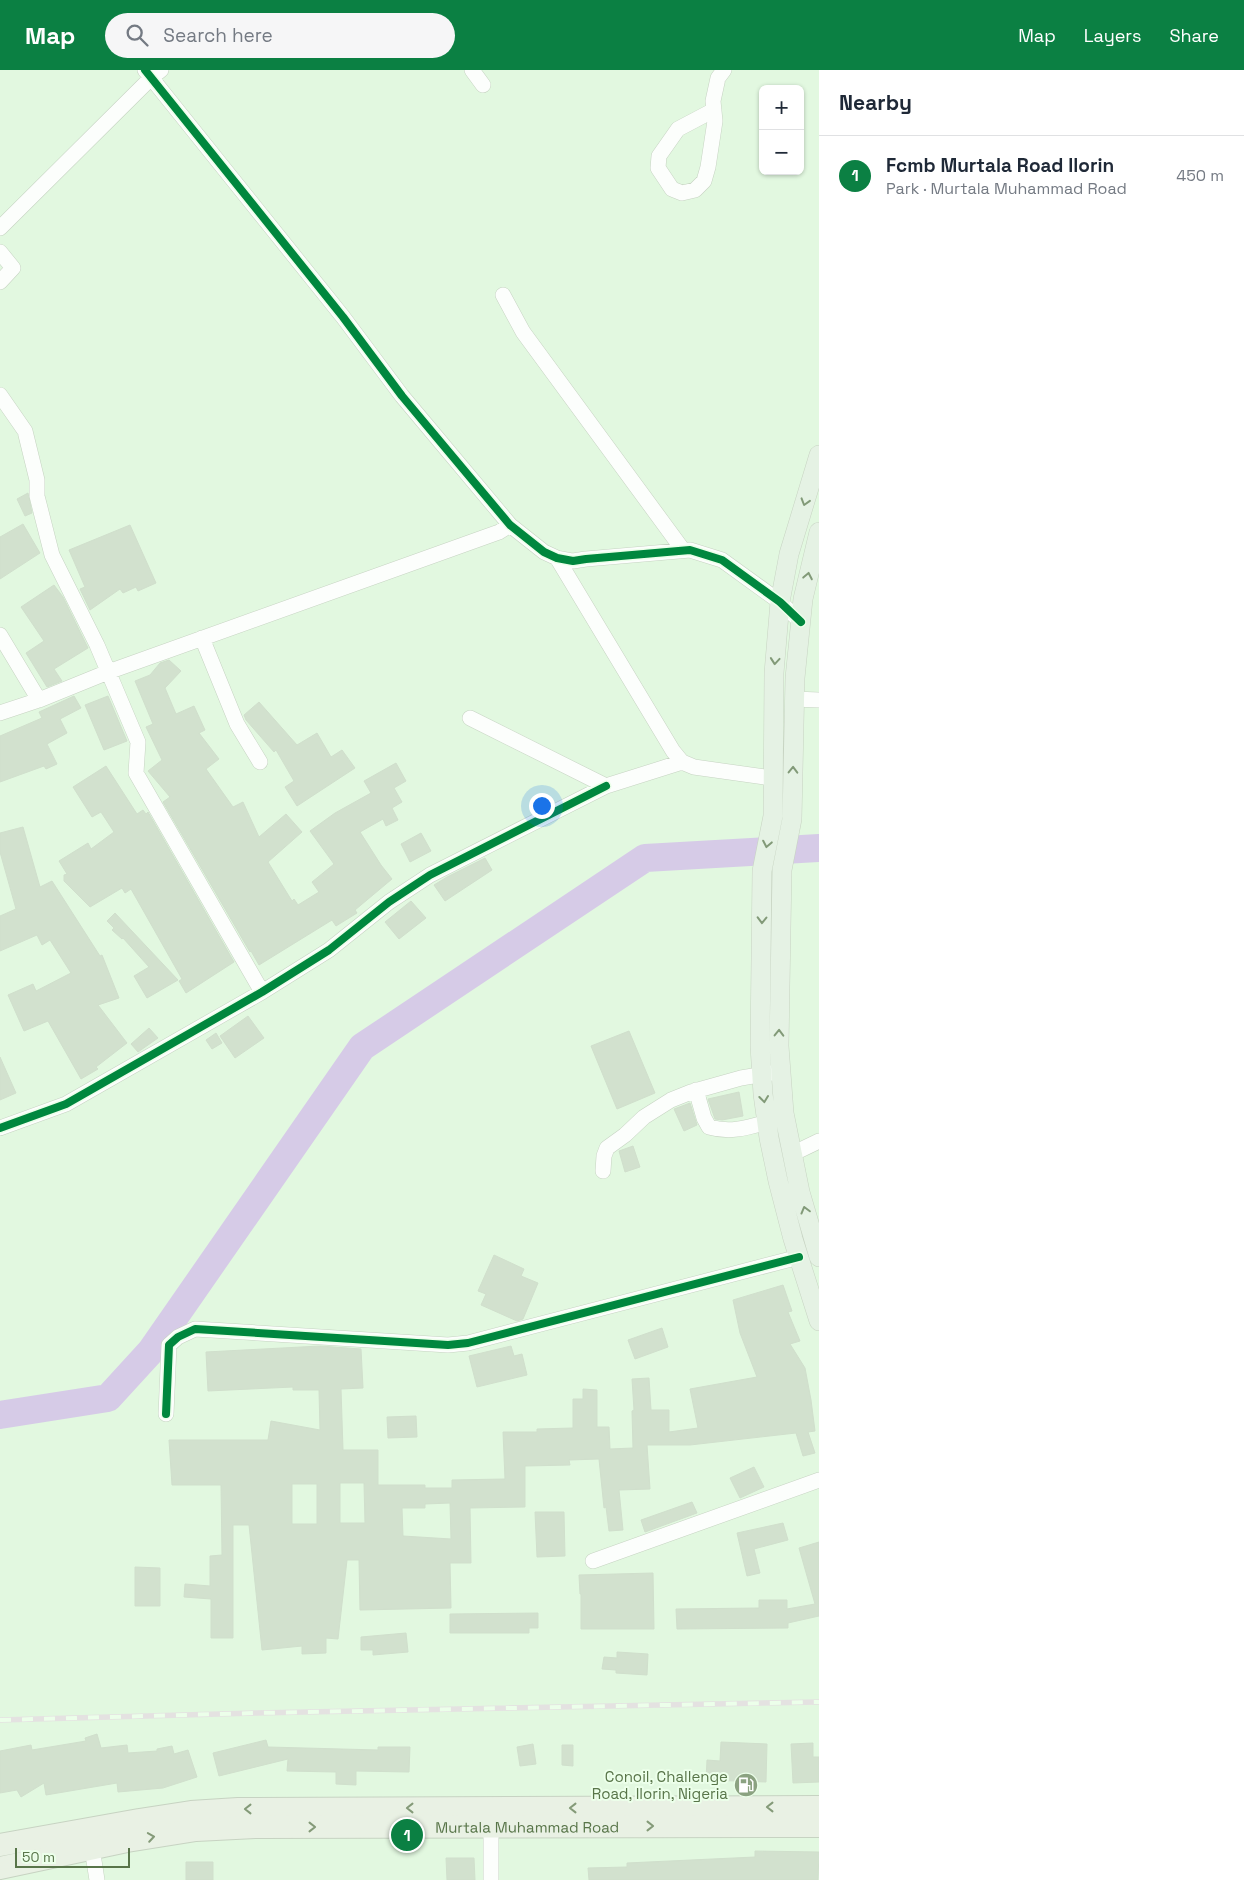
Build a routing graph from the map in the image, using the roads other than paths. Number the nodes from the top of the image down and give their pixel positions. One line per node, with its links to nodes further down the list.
1 (472, 70): 4 (street)
2 (724, 70): 5 (street)
3 (152, 73): 6 (street); 12 (street)
4 (483, 85)
5 (714, 110): 5 (street)
6 (0, 228)
7 (0, 252): 8 (street)
8 (0, 282)
9 (503, 296): 14 (street)
10 (0, 395): 20 (street)
11 (819, 455): 16 (main road, one-way to 16)
12 (510, 526): 15 (street); 19 (street)
13 (819, 532): 17 (main road, one-way to 13)
14 (683, 550): 15 (street); 16 (street)
15 (557, 558): 27 (street)
16 (780, 602): 17 (street); 28 (main road, one-way to 28)
17 (801, 622): 21 (main road)
18 (0, 635): 22 (street)
19 (202, 638): 20 (street); 26 (street)
20 (108, 672): 22 (street); 30 (street)
21 (794, 699): 23 (street); 31 (main road, one-way to 21)
22 (39, 700): 24 (street)
23 (819, 700)
24 (0, 713)
25 (470, 718): 29 (street)
26 (260, 762)
27 (682, 762): 28 (street); 29 (street)
28 (772, 778): 31 (main road, one-way to 31)
29 (606, 786): 30 (street)
30 (262, 992): 34 (street)
31 (771, 1073): 32 (street); 33 (main road, one-way to 33); 36 (main road)
32 (696, 1090): 33 (street); 37 (street)
33 (767, 1122): 39 (main road)
34 (0, 1128)
35 (819, 1141): 36 (street)
36 (792, 1154): 38 (main road, one-way to 36)
37 (604, 1171)
38 (819, 1257)
39 (799, 1258): 40 (main road); 41 (street)
40 (819, 1321)
41 (166, 1414)
42 (819, 1480): 43 (street)
43 (593, 1561)
44 (819, 1807): 47 (highway, Murtala Muhammad Road, one-way to 47)
45 (491, 1826): 46 (highway, Murtala Muhammad Road, one-way to 46); 48 (highway, Murtala Muhammad Road, one-way to 45); 51 (street)
46 (819, 1826)
47 (2, 1845)
48 (92, 1848): 49 (highway, Murtala Muhammad Road); 50 (street)
49 (4, 1867)
50 (96, 1880)
51 (491, 1880)

